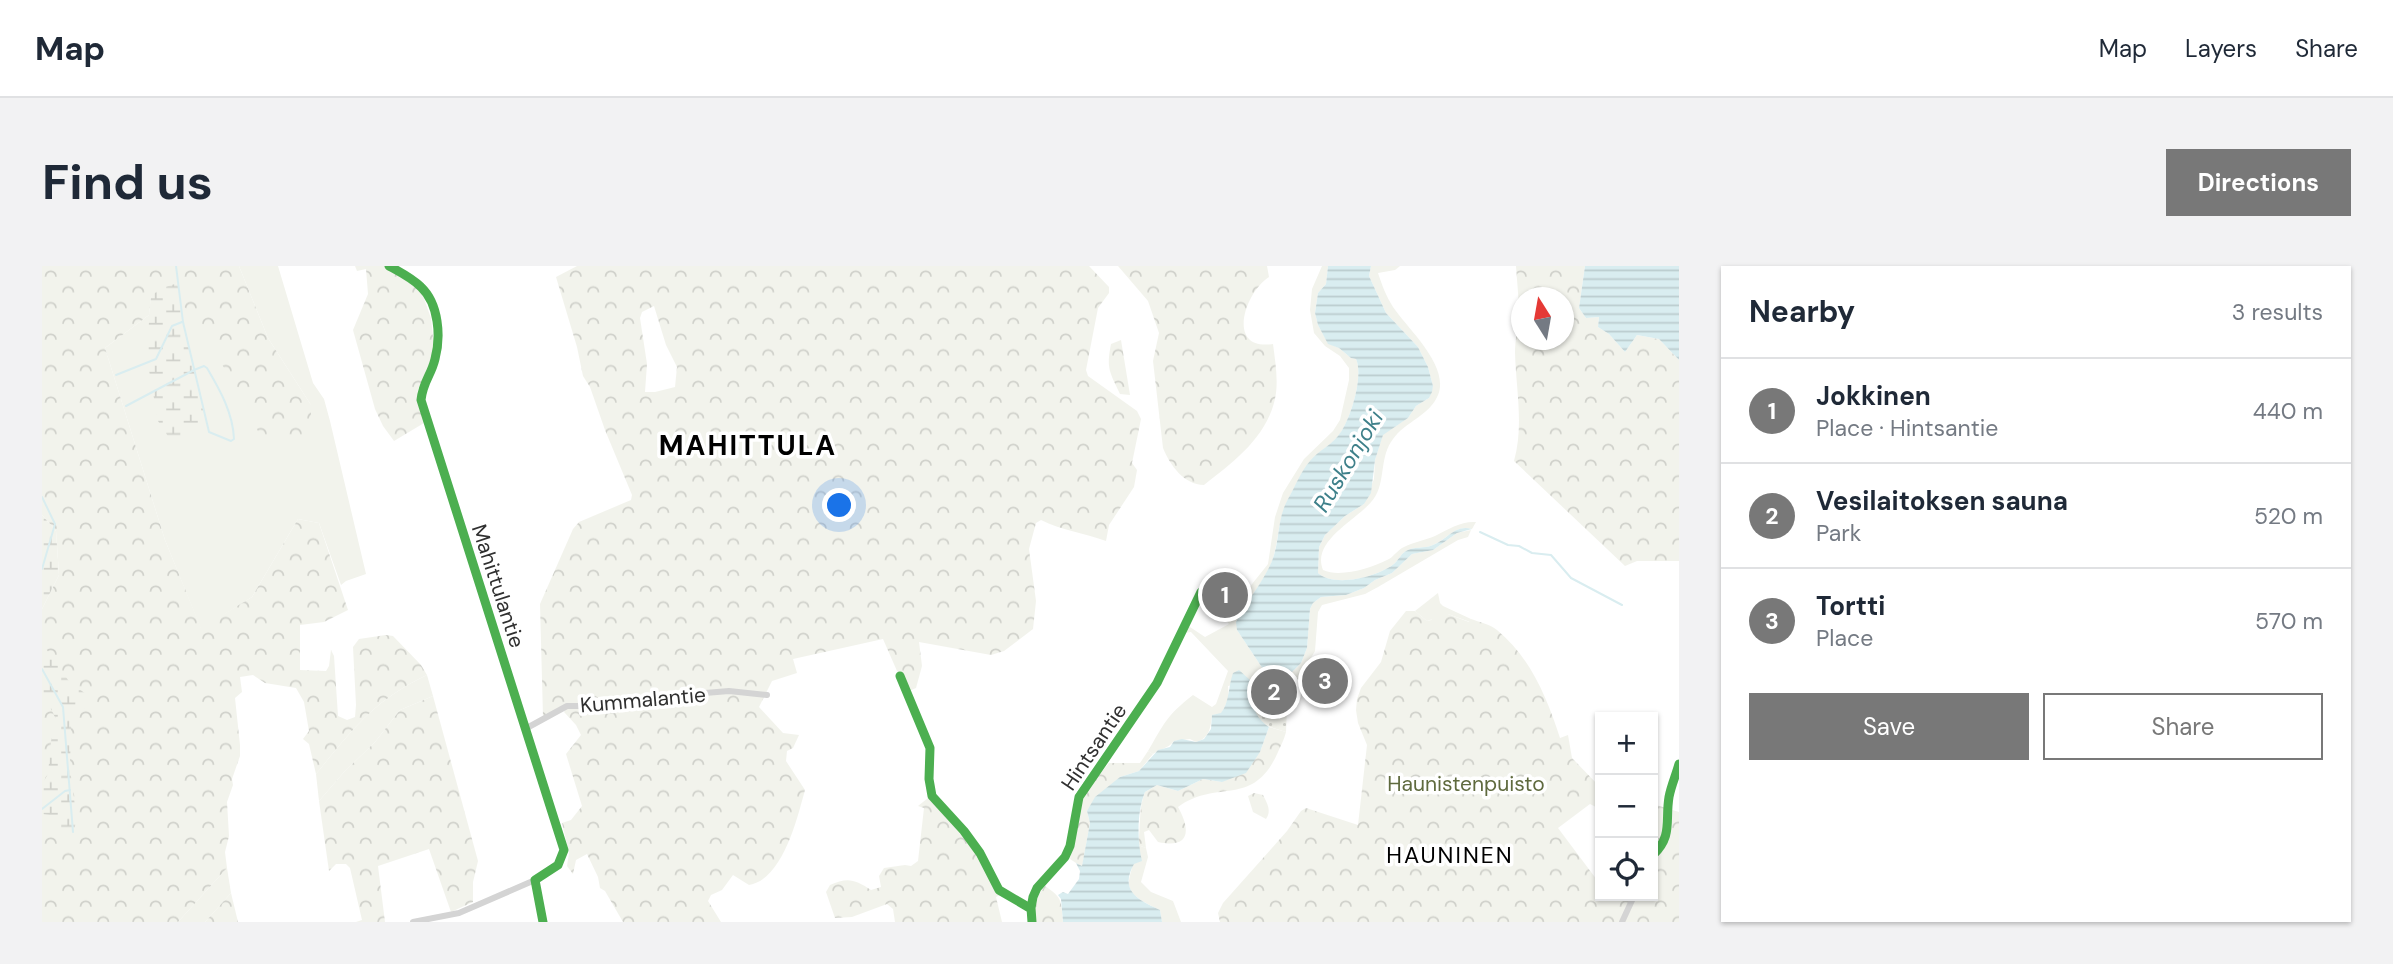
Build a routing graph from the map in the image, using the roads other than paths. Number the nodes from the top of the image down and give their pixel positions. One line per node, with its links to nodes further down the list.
1 (389, 266): 5 (street, Mahittulantie)
2 (1201, 592): 10 (street, Hintsantie)
3 (900, 676): 10 (street)
4 (767, 695): 5 (street, Kummalantie)
5 (525, 729): 8 (street, Mahittulantie)
6 (1679, 764): 7 (street)
7 (1658, 851)
8 (535, 880): 11 (street); 12 (street)
9 (1632, 901): 14 (street)
10 (1028, 907): 13 (street)
11 (413, 922)
12 (544, 922)
13 (1032, 922)
14 (1622, 922)

